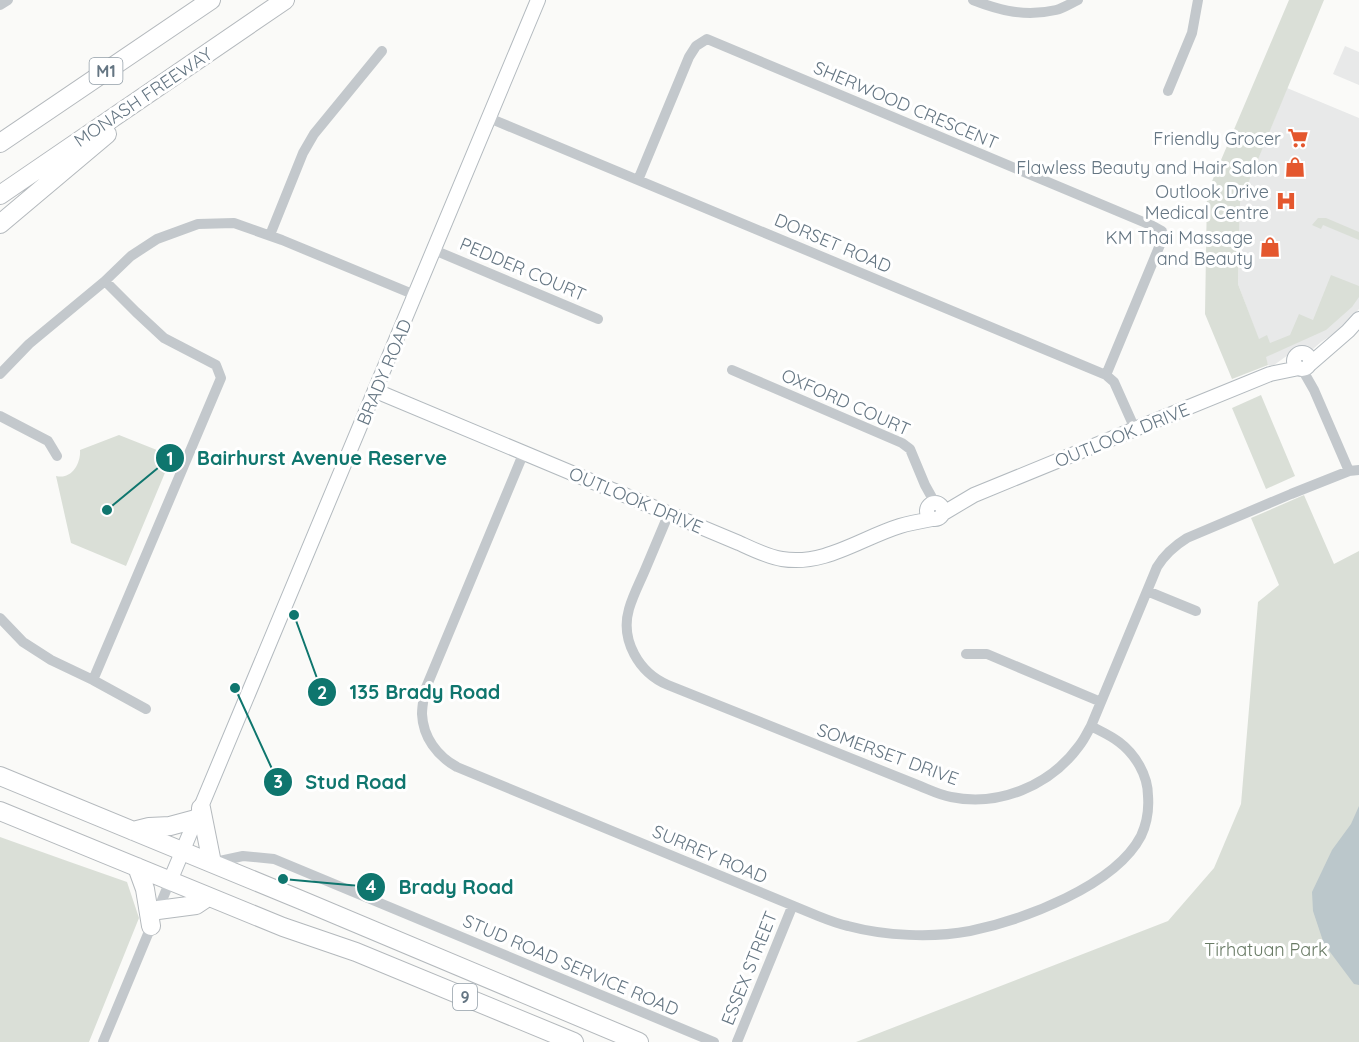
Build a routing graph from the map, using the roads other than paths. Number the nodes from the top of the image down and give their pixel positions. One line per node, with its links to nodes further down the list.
1 (8, 0): 8 (street)
2 (211, 0): 13 (highway, M1)
3 (285, 0): 10 (highway, MONASH FREEWAY / M1)
4 (538, 0): 12 (street, BRADY ROAD)
5 (973, 0): 6 (street)
6 (1078, 0)
7 (1198, 0): 11 (street)
8 (0, 5)
9 (382, 51): 17 (street)
10 (194, 62): 15 (highway, MONASH FREEWAY / M1); 16 (highway)
11 (1168, 91)
12 (489, 118): 14 (street, DORSET ROAD); 18 (street, BRADY ROAD)
13 (0, 143)
14 (638, 180): 26 (street, DORSET ROAD); 26 (street, SHERWOOD CRESCENT)
15 (0, 195)
16 (0, 224)
17 (270, 235): 19 (street); 20 (street)
18 (434, 250): 20 (street, BRADY ROAD); 21 (street, PEDDER COURT)
19 (105, 281): 25 (street); 39 (street)
20 (415, 296): 27 (street, BRADY ROAD)
21 (598, 319)
22 (1359, 320): 23 (street, OUTLOOK DRIVE)
23 (1303, 363): 29 (street, OUTLOOK DRIVE); 32 (street)
24 (732, 370): 33 (street, OXFORD COURT)
25 (0, 374)
26 (1106, 375): 29 (street)
27 (376, 391): 30 (street, OUTLOOK DRIVE); 45 (street, BRADY ROAD)
28 (0, 416): 31 (street)
29 (1135, 429): 33 (street, OUTLOOK DRIVE)
30 (524, 452): 34 (street, OUTLOOK DRIVE); 52 (street, SURREY ROAD)
31 (57, 456)
32 (1354, 470): 35 (street, SOMERSET DRIVE)
33 (934, 509): 34 (street, OUTLOOK DRIVE)
34 (669, 513): 42 (street, SOMERSET DRIVE)
35 (1147, 591): 36 (street); 40 (street, SOMERSET DRIVE)
36 (1196, 611)
37 (0, 618): 39 (street)
38 (966, 654): 40 (street)
39 (93, 680): 41 (street)
40 (1101, 702): 42 (street, SOMERSET DRIVE)
41 (146, 709)
42 (1091, 726): 52 (street, SURREY ROAD)
43 (0, 776): 46 (highway, 9)
44 (0, 811): 49 (highway, 9)
45 (198, 814): 46 (highway); 47 (street, BRADY ROAD); 48 (highway)
46 (133, 831): 47 (highway, 9)
47 (183, 851): 48 (highway, 9); 50 (street, BRADY ROAD)
48 (212, 863): 56 (highway, 9); 57 (street, STUD ROAD SERVICE ROAD)
49 (137, 867): 50 (highway, 9); 53 (highway)
50 (170, 881): 51 (highway, 9); 53 (street, BRADY ROAD)
51 (208, 897): 53 (highway); 55 (highway, 9)
52 (792, 907): 58 (street, ESSEX STREET)
53 (155, 918): 54 (street, BRADY ROAD)
54 (103, 1042)
55 (574, 1042)
56 (639, 1042)
57 (714, 1042)
58 (737, 1042)

